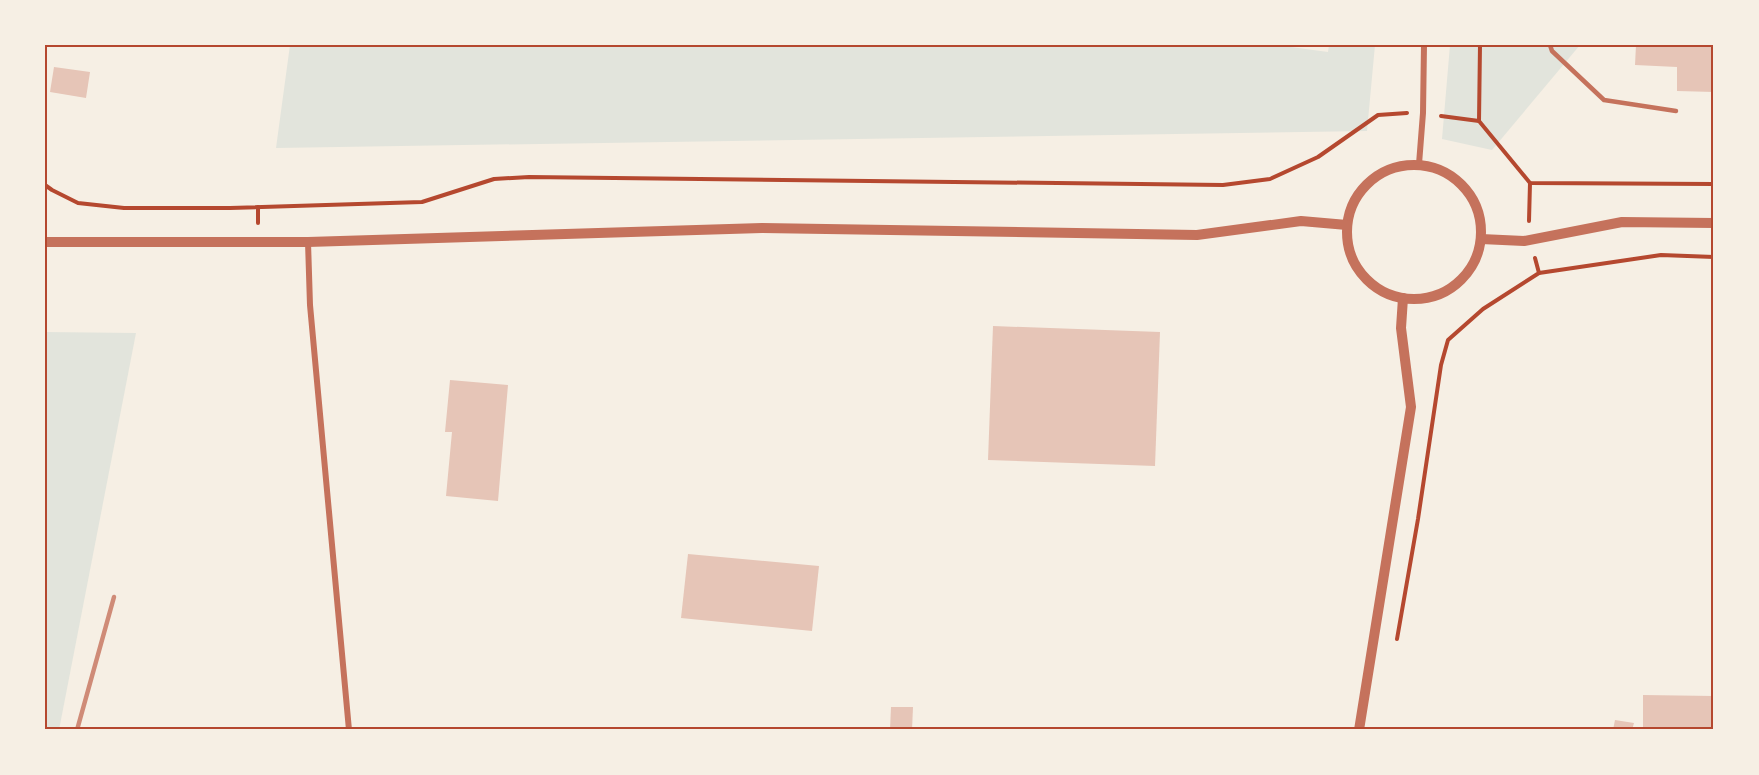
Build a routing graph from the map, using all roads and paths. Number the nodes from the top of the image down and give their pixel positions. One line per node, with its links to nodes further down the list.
1 (1424, 45): 5 (street)
2 (1480, 45): 6 (path)
3 (1550, 45): 4 (lane)
4 (1676, 111)
5 (1423, 113): 6 (path); 7 (street); 10 (path)
6 (1479, 121): 8 (path)
7 (1419, 164): 12 (street); 13 (street)
8 (1530, 183): 9 (path); 14 (path)
9 (1714, 184)
10 (45, 185)
11 (1714, 223): 14 (street)
12 (1347, 225): 16 (street); 19 (street)
13 (1481, 239): 14 (street); 19 (street)
14 (1529, 240): 18 (path)
15 (45, 242): 16 (street)
16 (308, 242): 21 (street)
17 (1714, 257): 18 (path)
18 (1539, 273): 20 (path)
19 (1403, 298): 22 (street)
20 (1396, 645)
21 (349, 730)
22 (1359, 730)

